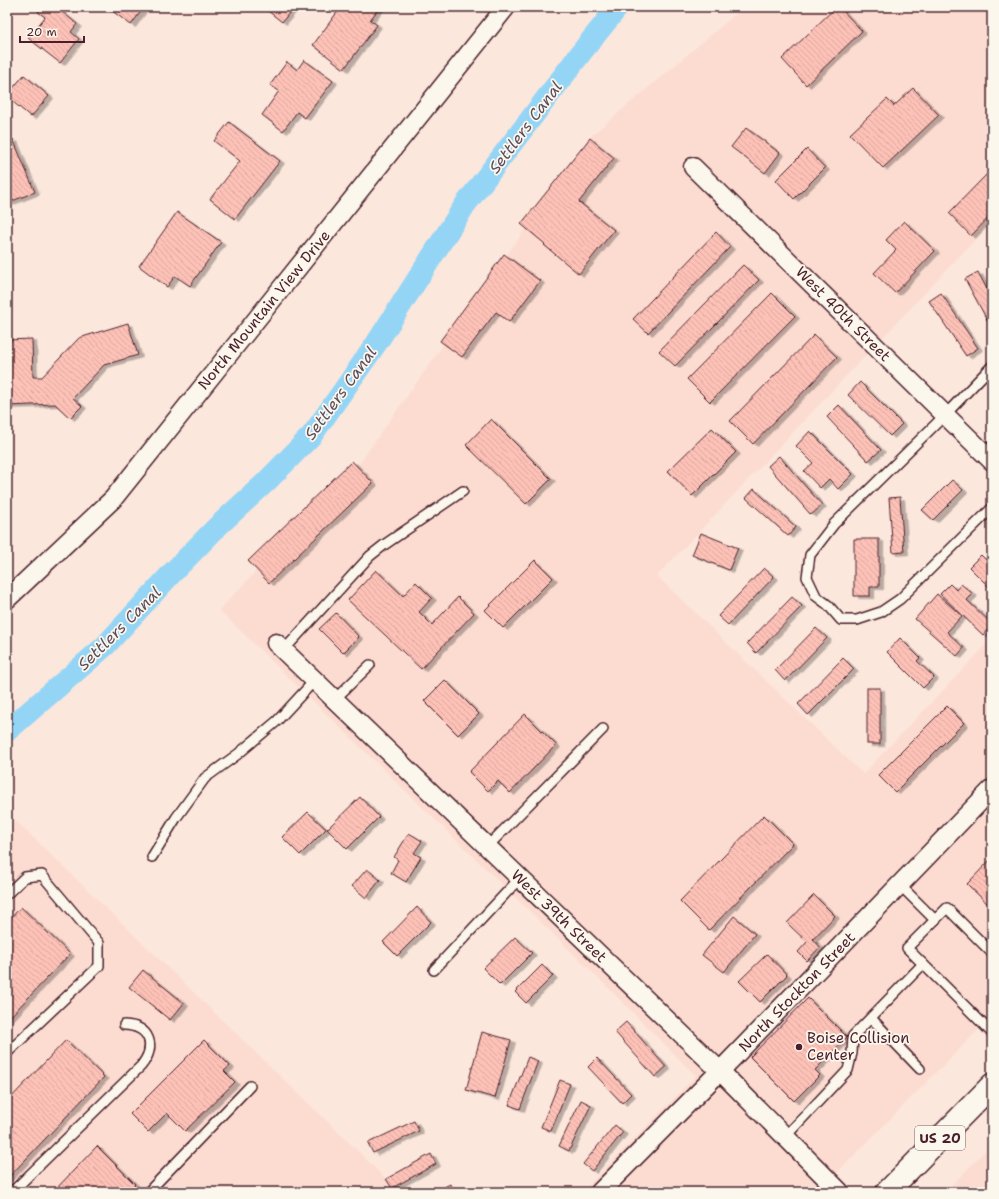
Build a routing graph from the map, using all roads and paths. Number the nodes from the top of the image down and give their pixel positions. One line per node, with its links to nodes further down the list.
1 (506, 7): 8 (street, North Mountain View Drive)
2 (693, 167): 4 (street, West 40th Street)
3 (992, 366): 4 (lane)
4 (945, 415): 5 (street, West 40th Street); 7 (lane)
5 (992, 461)
6 (463, 491): 9 (lane)
7 (992, 508)
8 (7, 599)
9 (280, 646): 11 (street, West 39th Street)
10 (370, 665): 12 (lane)
11 (315, 680): 12 (street, West 39th Street); 16 (lane)
12 (335, 699): 15 (street, West 39th Street)
13 (602, 729): 15 (lane)
14 (992, 789): 18 (street, North Stockton Street)
15 (487, 846): 17 (street, West 39th Street)
16 (152, 857)
17 (520, 878): 23 (lane); 29 (street, West 39th Street)
18 (900, 885): 20 (lane); 29 (street, North Stockton Street)
19 (7, 894): 27 (lane)
20 (935, 920): 21 (lane); 22 (lane)
21 (992, 954)
22 (923, 964): 24 (lane); 26 (lane)
23 (434, 970)
24 (871, 1018): 28 (lane); 32 (lane)
25 (124, 1025): 33 (lane)
26 (992, 1032)
27 (7, 1053)
28 (920, 1069)
29 (720, 1071): 32 (street, West 39th Street); 35 (street, North Stockton Street)
30 (992, 1085): 37 (main road, US 20)
31 (250, 1086): 34 (lane)
32 (785, 1137): 36 (street, West 39th Street)
33 (12, 1192)
34 (148, 1192)
35 (600, 1192)
36 (840, 1192)
37 (887, 1192)

